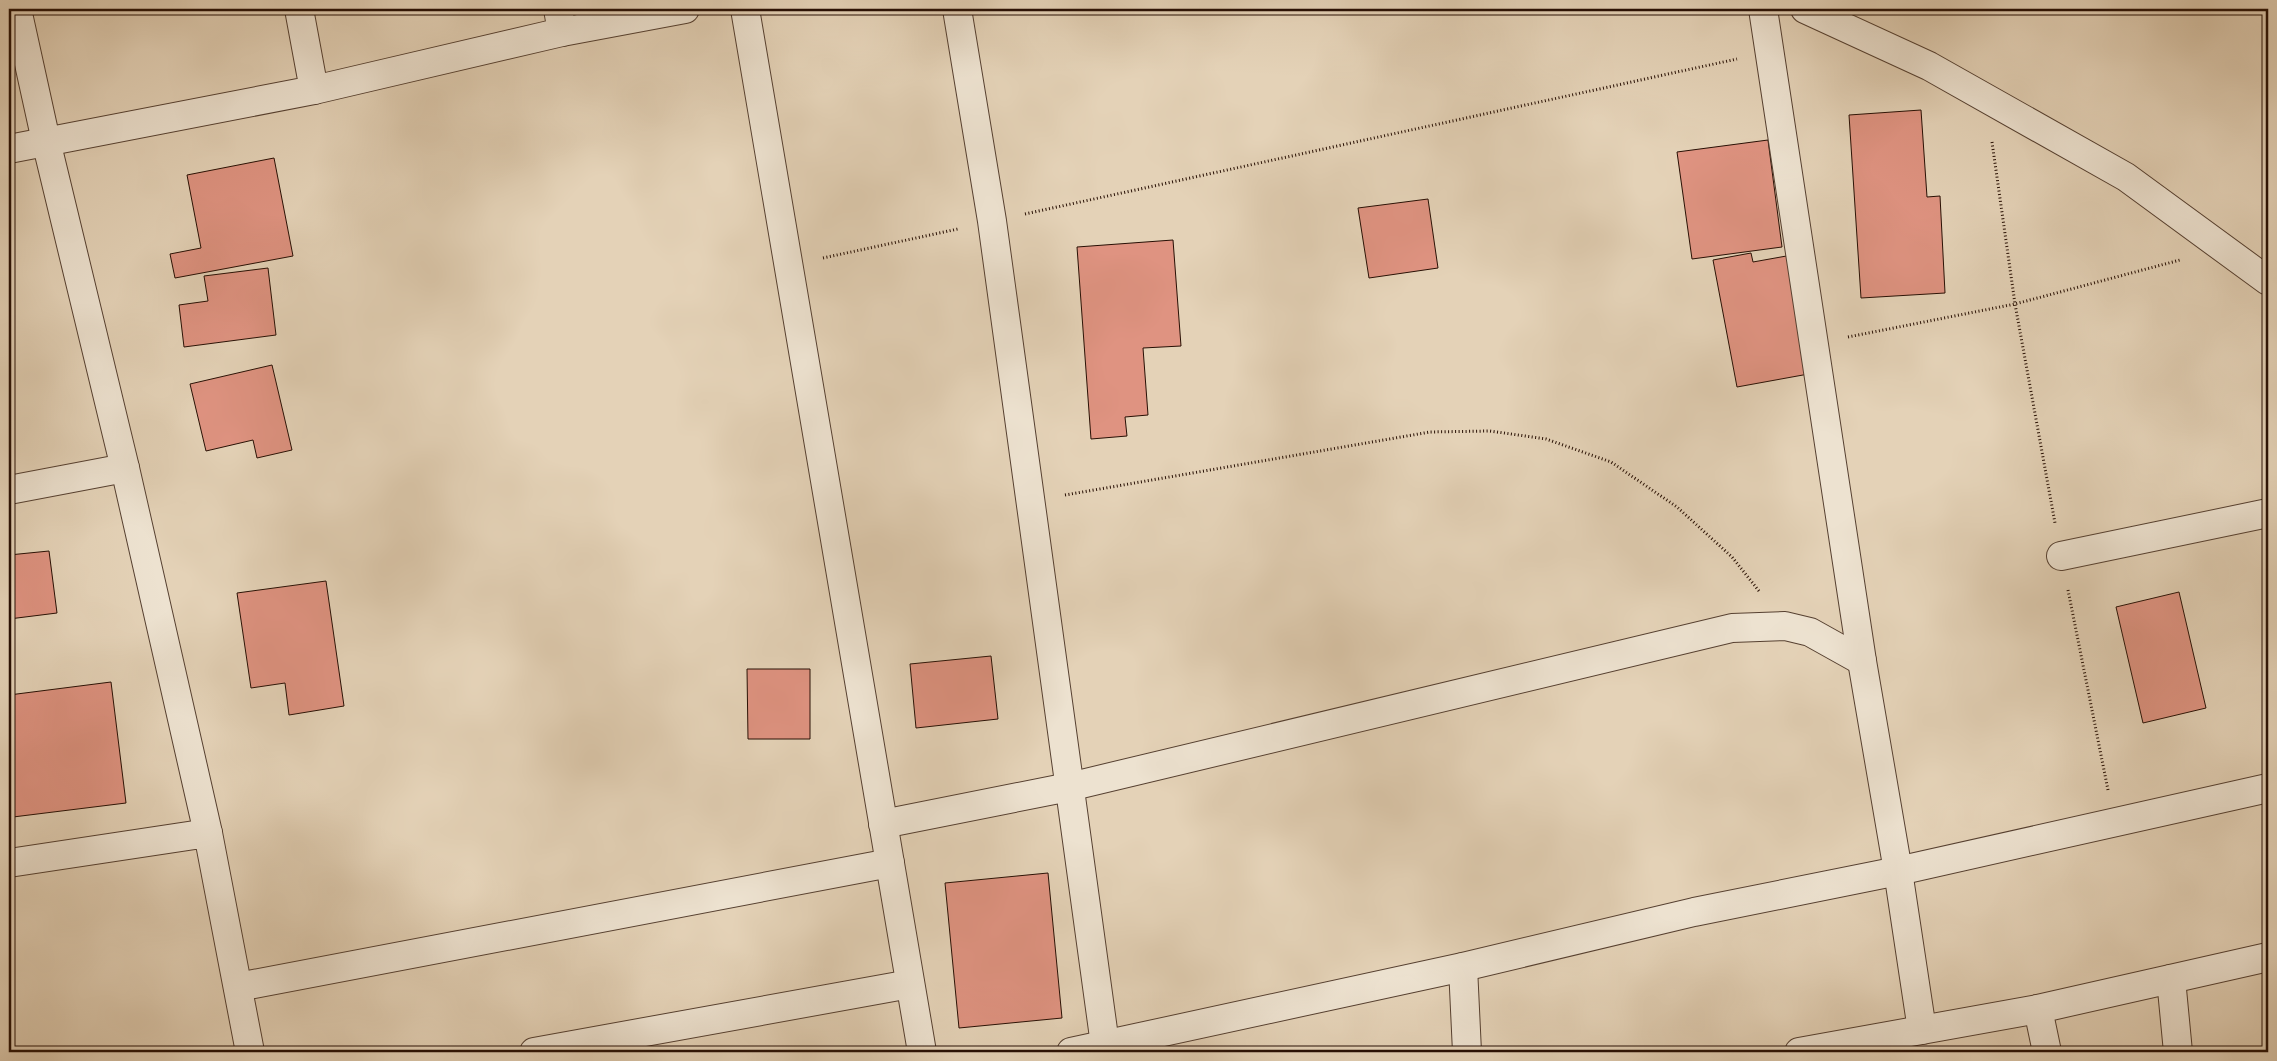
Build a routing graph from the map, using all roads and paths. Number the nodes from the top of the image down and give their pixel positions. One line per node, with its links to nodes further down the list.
1 (17, 9): 12 (street)
2 (299, 9): 10 (street)
3 (686, 9): 8 (street)
4 (745, 9): 16 (street)
5 (957, 9): 14 (street)
6 (1763, 9): 9 (street)
7 (1805, 9): 11 (street)
8 (560, 21): 10 (street)
9 (1770, 52): 14 (path); 19 (street)
10 (314, 90): 12 (street)
11 (1985, 98): 15 (street); 18 (path)
12 (46, 141): 13 (street); 20 (street)
13 (9, 149)
14 (992, 221): 16 (path); 22 (street)
15 (2223, 248): 17 (street); 18 (path)
16 (788, 265): 30 (street)
17 (2268, 281)
18 (2015, 304): 19 (path); 24 (path)
19 (1815, 343): 26 (street)
20 (125, 468): 21 (street); 31 (street)
21 (9, 490)
22 (1030, 500): 25 (path); 27 (street)
23 (2268, 513): 24 (street)
24 (2061, 556): 29 (path)
25 (1785, 626): 26 (street); 27 (street)
26 (1862, 661): 34 (street)
27 (1070, 787): 30 (street); 42 (street)
28 (2268, 788): 29 (street)
29 (2115, 822): 34 (street)
30 (883, 824): 32 (street)
31 (208, 833): 33 (street); 39 (street)
32 (890, 863): 38 (street); 39 (street)
33 (9, 864)
34 (1898, 871): 36 (street); 41 (street)
35 (2268, 957): 37 (street)
36 (1463, 967): 42 (street); 47 (street)
37 (2171, 979): 40 (street); 50 (street)
38 (910, 984): 44 (street); 45 (street)
39 (238, 987): 43 (street)
40 (2038, 1009): 41 (street); 49 (street)
41 (1922, 1030): 48 (street)
42 (1105, 1049): 46 (street)
43 (250, 1052)
44 (534, 1052)
45 (922, 1052)
46 (1071, 1052)
47 (1467, 1052)
48 (1800, 1052)
49 (2047, 1052)
50 (2178, 1052)

